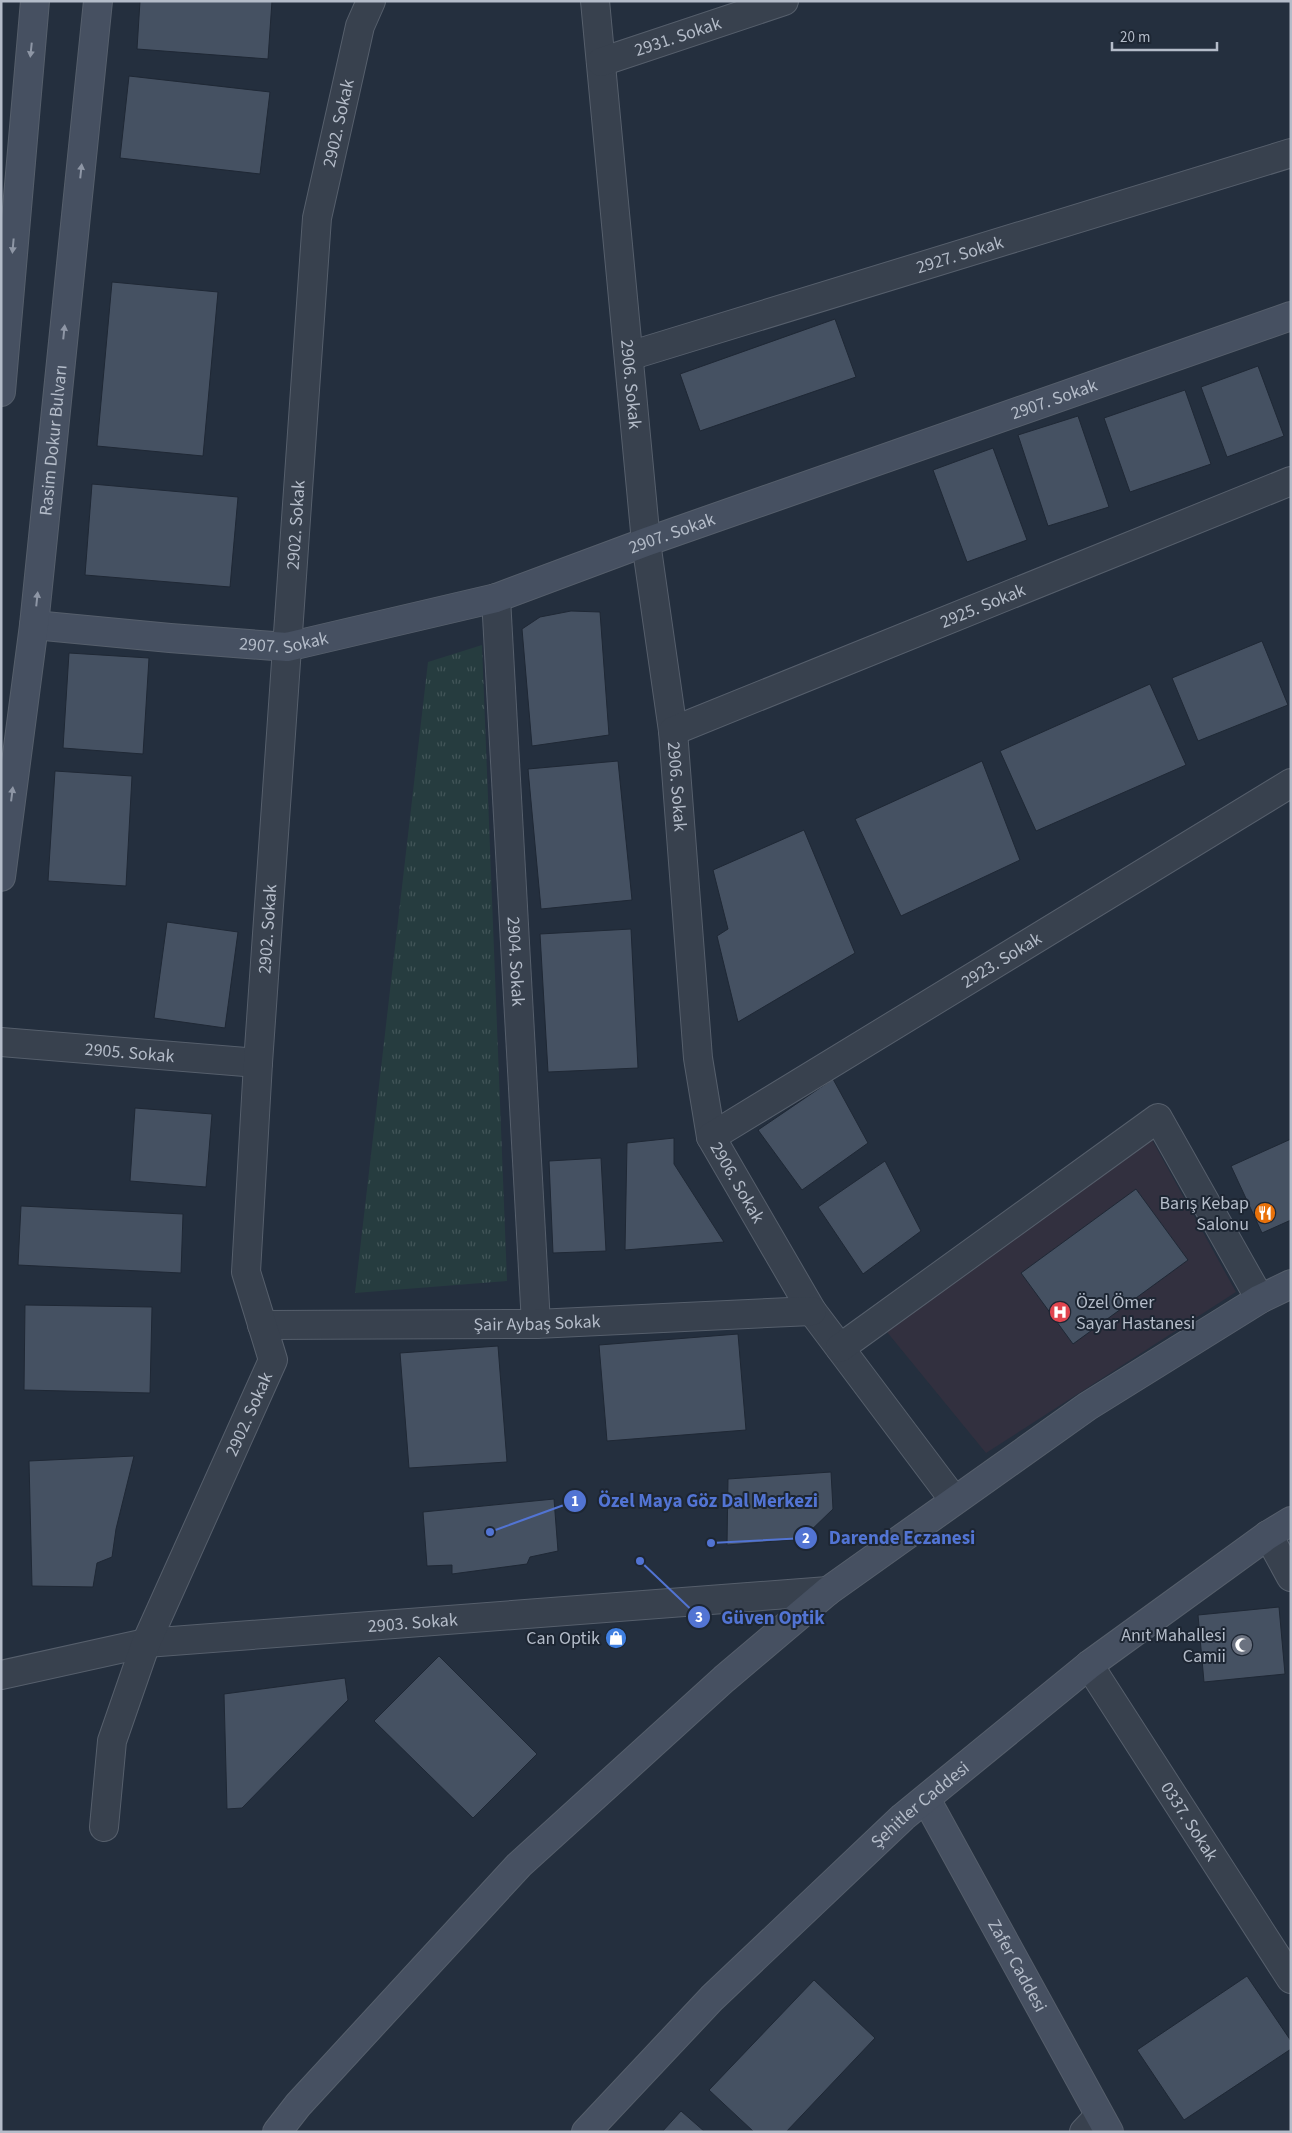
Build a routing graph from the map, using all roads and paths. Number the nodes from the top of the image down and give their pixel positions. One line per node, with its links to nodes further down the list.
1 (35, 1): 8 (street, one-way to 8)
2 (98, 1): 15 (street, Rasim Dokur Bulvarı, one-way to 2)
3 (371, 1): 16 (street, 2902. Sokak)
4 (595, 1): 6 (street, 2906. Sokak)
5 (784, 1): 6 (street, 2931. Sokak)
6 (601, 62): 10 (street, 2906. Sokak)
7 (1291, 153): 10 (street, 2927. Sokak)
8 (9, 203): 11 (street, one-way to 11)
9 (1289, 322): 13 (street, 2907. Sokak)
10 (629, 356): 13 (street, 2906. Sokak)
11 (1, 392)
12 (1291, 481): 17 (street, 2925. Sokak)
13 (646, 542): 14 (street, 2907. Sokak); 17 (street, 2906. Sokak)
14 (496, 598): 16 (street, 2907. Sokak); 26 (street, 2904. Sokak)
15 (34, 625): 16 (street, 2907. Sokak); 19 (street, Rasim Dokur Bulvarı, one-way to 15)
16 (286, 647): 21 (street, 2902. Sokak)
17 (673, 731): 22 (street, 2906. Sokak)
18 (1291, 782): 22 (street, 2923. Sokak)
19 (1, 878)
20 (1, 1042): 21 (street, 2905. Sokak)
21 (258, 1063): 27 (street, 2902. Sokak)
22 (711, 1137): 25 (street, 2906. Sokak)
23 (1291, 1284): 24 (street)
24 (1260, 1299): 28 (street); 29 (street)
25 (812, 1311): 26 (street, Şair Aybaş Sokak); 28 (street, 2906. Sokak)
26 (536, 1324): 27 (street, Şair Aybaş Sokak)
27 (262, 1325): 34 (street, 2902. Sokak)
28 (840, 1348): 29 (street, 2906. Sokak)
29 (954, 1500): 33 (street)
30 (1291, 1521): 31 (street, Şehitler Caddesi)
31 (1268, 1535): 32 (street); 35 (street, Şehitler Caddesi)
32 (1291, 1577)
33 (828, 1591): 34 (street, 2903. Sokak); 41 (street)
34 (146, 1643): 36 (street, 2903. Sokak); 38 (street, 2902. Sokak)
35 (1089, 1665): 37 (street, Şehitler Caddesi); 39 (street, 0337. Sokak)
36 (1, 1675)
37 (926, 1799): 40 (street, Zafer Caddesi); 42 (street, Şehitler Caddesi)
38 (104, 1827)
39 (1291, 1979)
40 (1097, 2126)
41 (278, 2132)
42 (586, 2132)

